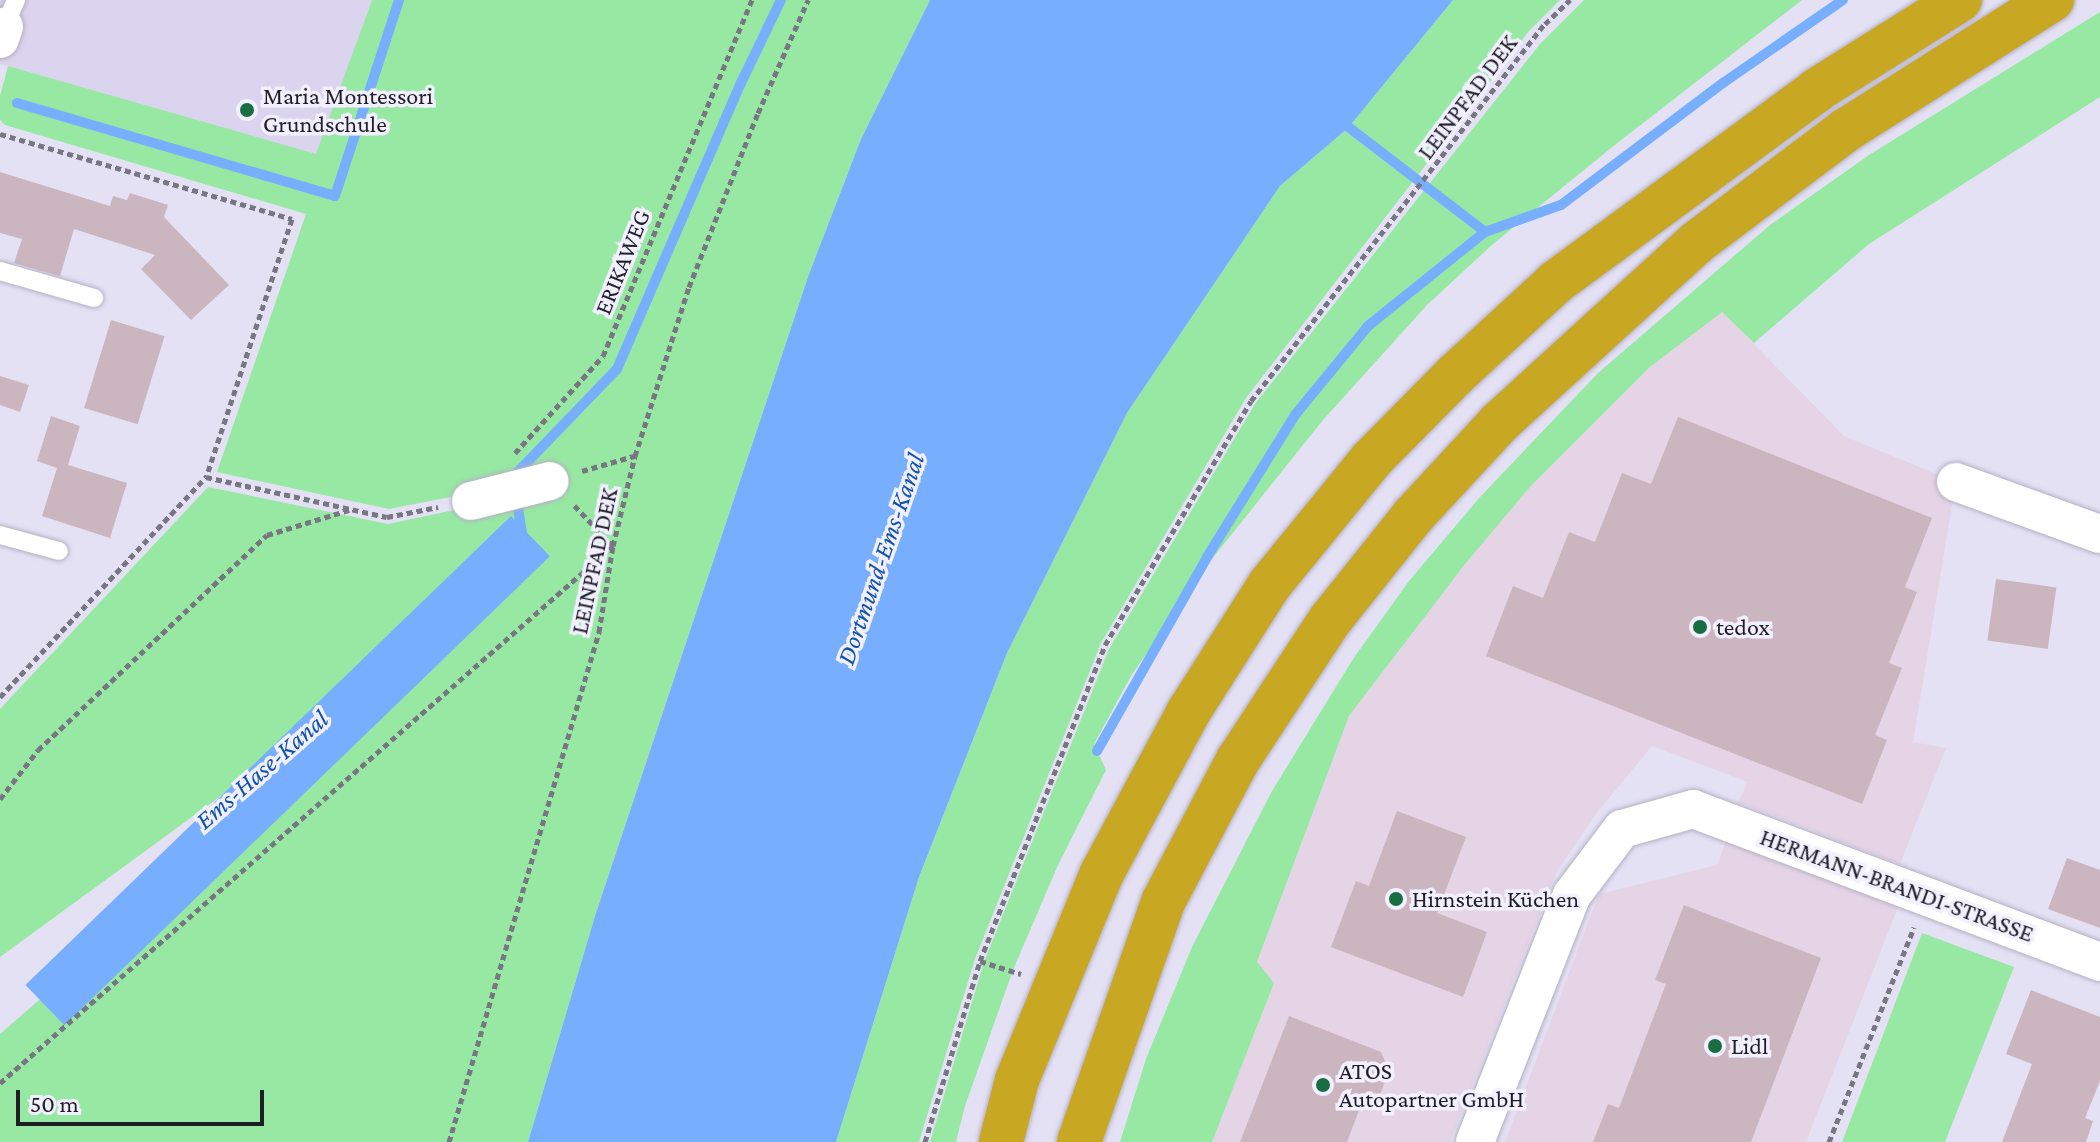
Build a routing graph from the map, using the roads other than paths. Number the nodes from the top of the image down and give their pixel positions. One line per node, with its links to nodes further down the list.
1 (1960, 0): 12 (highway)
2 (2052, 0): 13 (highway)
3 (0, 271): 4 (lane)
4 (94, 298)
5 (550, 481): 7 (street)
6 (1956, 482): 8 (street)
7 (471, 501)
8 (2100, 534)
9 (0, 535): 10 (lane)
10 (59, 551)
11 (2100, 962): 14 (street, HERMANN-BRANDI-STRASSE)
12 (1001, 1142)
13 (1079, 1142)
14 (1475, 1142)

